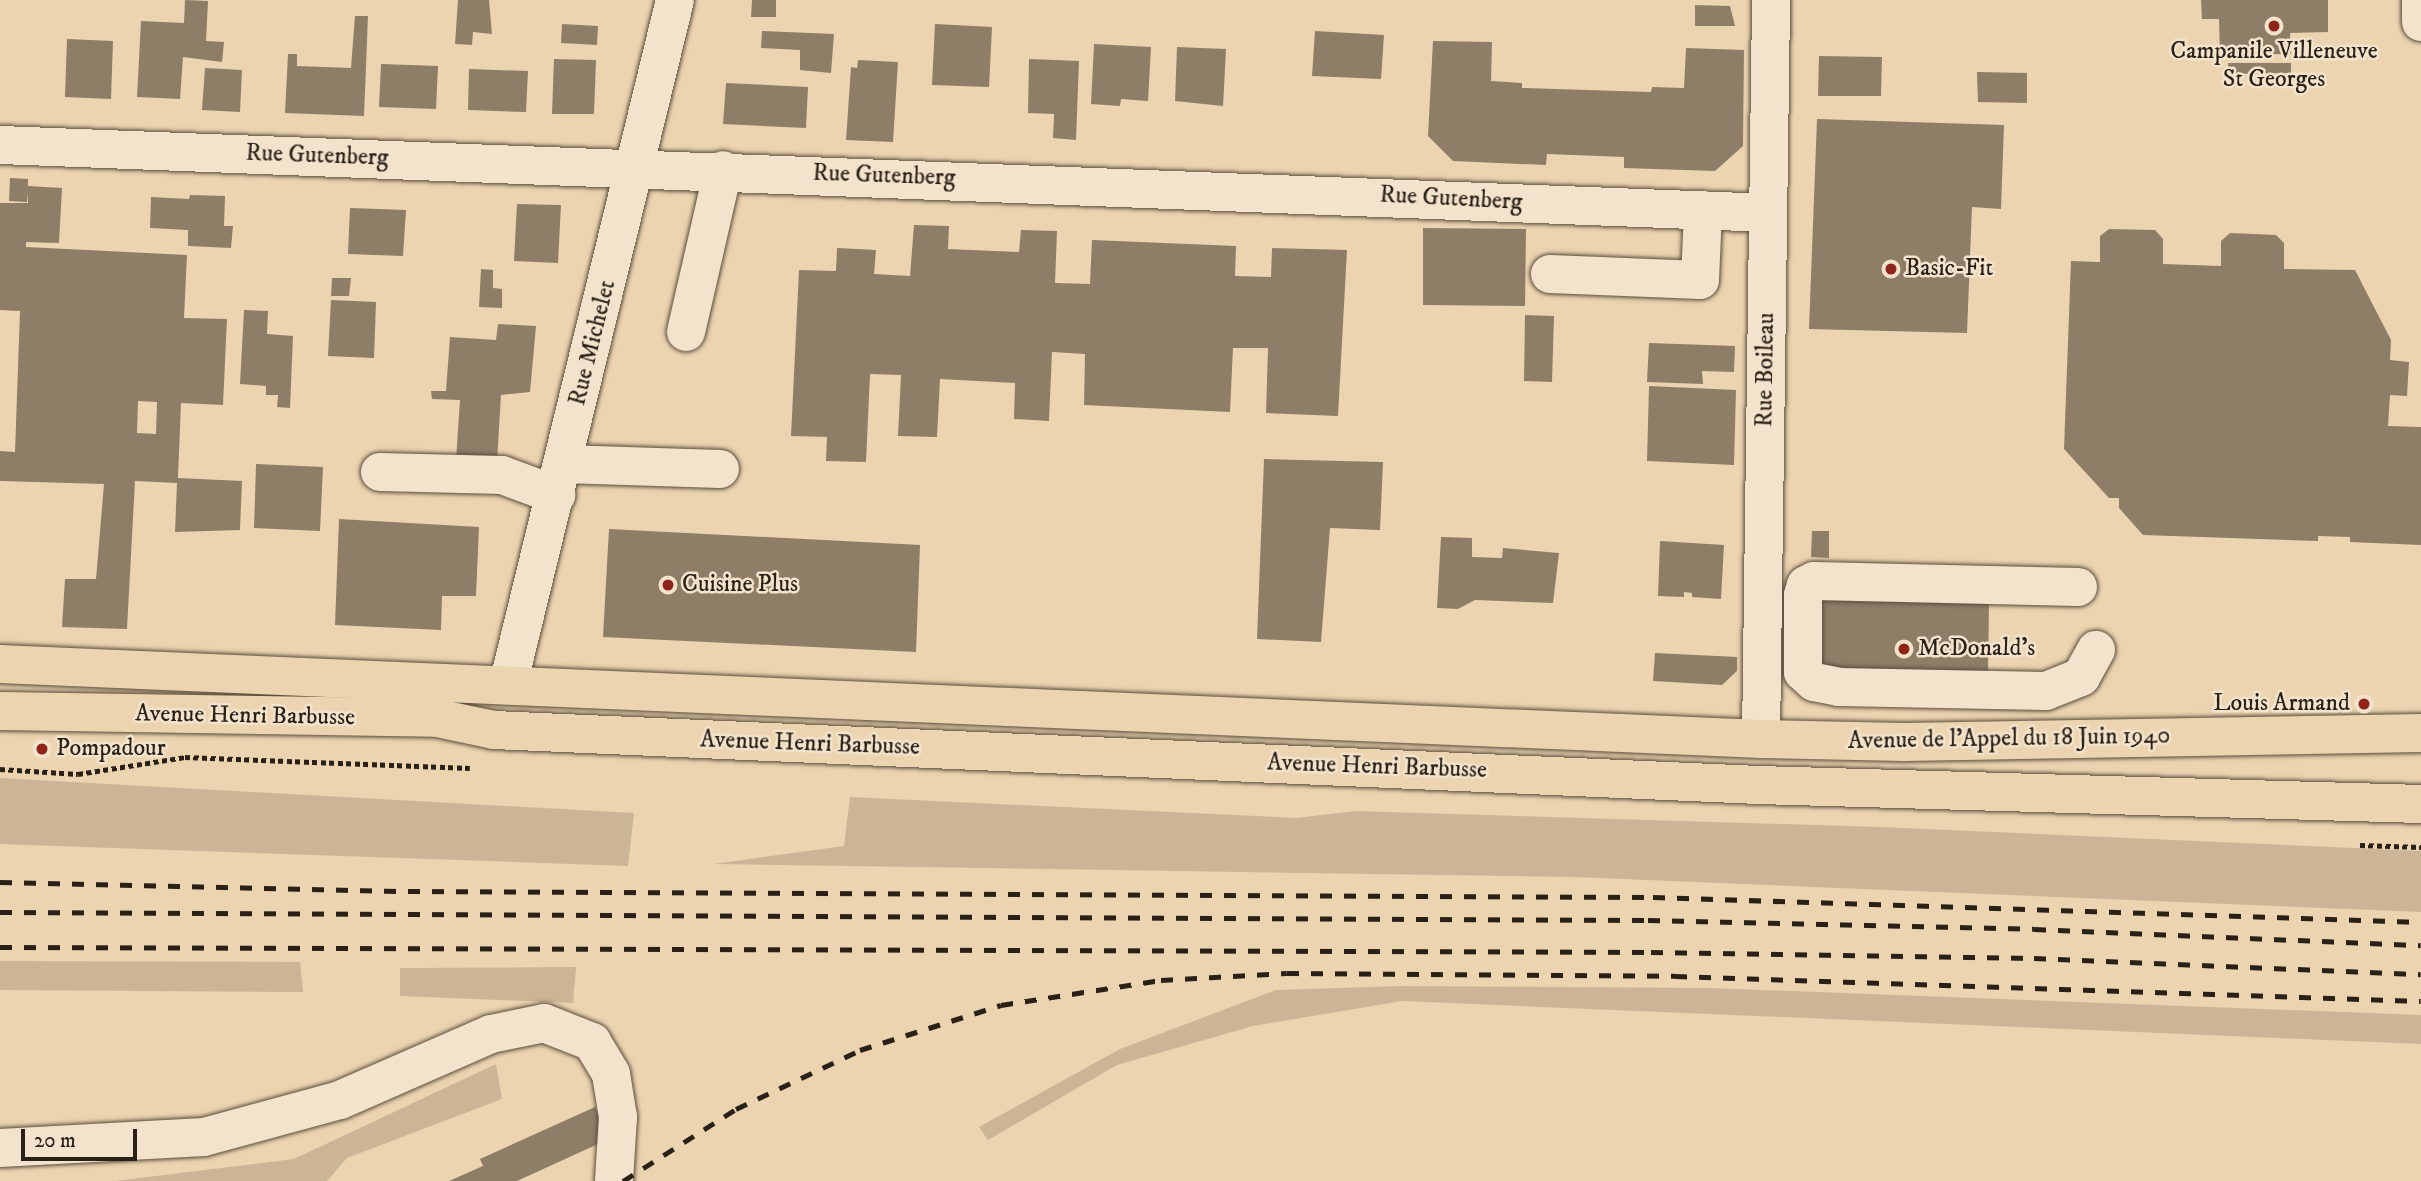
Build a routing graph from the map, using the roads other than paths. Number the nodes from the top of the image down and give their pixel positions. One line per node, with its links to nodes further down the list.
1 (676, 0): 6 (street, Rue Michelet)
2 (1771, 0): 9 (street, Rue Boileau)
3 (2421, 0): 4 (street)
4 (2421, 22)
5 (0, 145): 6 (street, Rue Gutenberg)
6 (636, 167): 7 (street, Rue Gutenberg); 14 (street, Rue Michelet)
7 (723, 170): 8 (street, Rue Gutenberg); 11 (street)
8 (1703, 210): 9 (street, Rue Gutenberg); 10 (street)
9 (1768, 213): 23 (street, Rue Boileau)
10 (1550, 274)
11 (686, 332)
12 (720, 469): 14 (street)
13 (380, 472): 14 (street)
14 (560, 479): 18 (street, Rue Michelet)
15 (2078, 587): 16 (street)
16 (2096, 650)
17 (0, 664): 18 (main road, Avenue Henri Barbusse)
18 (509, 685): 20 (main road); 22 (main road, Avenue Henri Barbusse)
19 (0, 711): 20 (main road, Avenue Henri Barbusse)
20 (437, 718): 24 (main road, Avenue Henri Barbusse)
21 (2421, 733): 23 (main road, Avenue de l'Appel du 18 Juin 1940)
22 (1596, 734): 23 (main road, Avenue de l'Appel du 18 Juin 1940)
23 (1761, 739)
24 (1622, 778): 25 (main road, Avenue de l'Appel du 18 Juin 1940)
25 (2421, 804)
26 (0, 1148): 27 (street)
27 (614, 1181)

